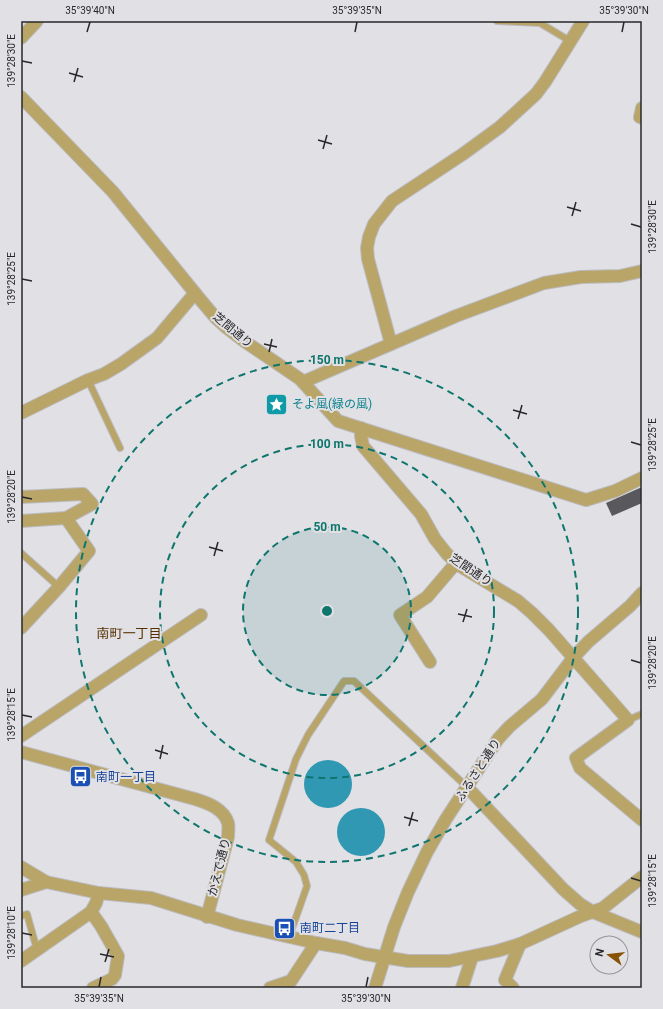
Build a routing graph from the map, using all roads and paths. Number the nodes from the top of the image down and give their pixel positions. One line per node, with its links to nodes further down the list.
1 (37, 21): 4 (street)
2 (583, 21): 5 (street)
3 (497, 22): 5 (lane)
4 (21, 38)
5 (570, 41): 11 (street)
6 (21, 97): 10 (street, 芝間通り)
7 (642, 108): 8 (street)
8 (642, 118)
9 (642, 271): 11 (street)
10 (195, 293): 12 (street); 13 (street, 芝間通り)
11 (391, 344): 13 (street)
12 (88, 380): 14 (street); 16 (lane)
13 (303, 382): 15 (street, 芝間通り)
14 (21, 413)
15 (361, 428): 17 (street); 22 (street, 芝間通り)
16 (120, 448)
17 (642, 478)
18 (21, 497): 19 (street)
19 (66, 518): 20 (street); 23 (street)
20 (21, 521)
21 (21, 552): 23 (lane)
22 (456, 563): 27 (street, 芝間通り); 28 (street)
23 (59, 587): 26 (street)
24 (642, 593): 27 (street, ふるさと通り)
25 (201, 615): 31 (street)
26 (21, 628)
27 (573, 658): 30 (street, 芝間通り); 33 (street, ふるさと通り)
28 (430, 662)
29 (642, 714): 30 (lane)
30 (628, 720): 34 (street)
31 (21, 736)
32 (21, 752): 43 (street, かえで通り)
33 (467, 787): 41 (street); 45 (lane); 50 (street, ふるさと通り)
34 (642, 820)
35 (21, 867): 37 (street)
36 (642, 877): 41 (street)
37 (46, 882): 38 (street); 39 (street)
38 (21, 890)
39 (99, 893): 40 (street); 43 (street)
40 (91, 912): 48 (street); 52 (street)
41 (593, 912): 44 (street); 47 (street)
42 (21, 916): 48 (lane)
43 (207, 917): 45 (street)
44 (642, 932)
45 (289, 937): 46 (street)
46 (316, 943): 50 (street); 53 (street)
47 (520, 944): 49 (street); 56 (street)
48 (37, 950): 51 (street)
49 (472, 957): 50 (street); 55 (street)
50 (385, 958): 54 (street, ふるさと通り)
51 (21, 961)
52 (93, 988)
53 (270, 988)
54 (375, 988)
55 (462, 988)
56 (513, 988)

